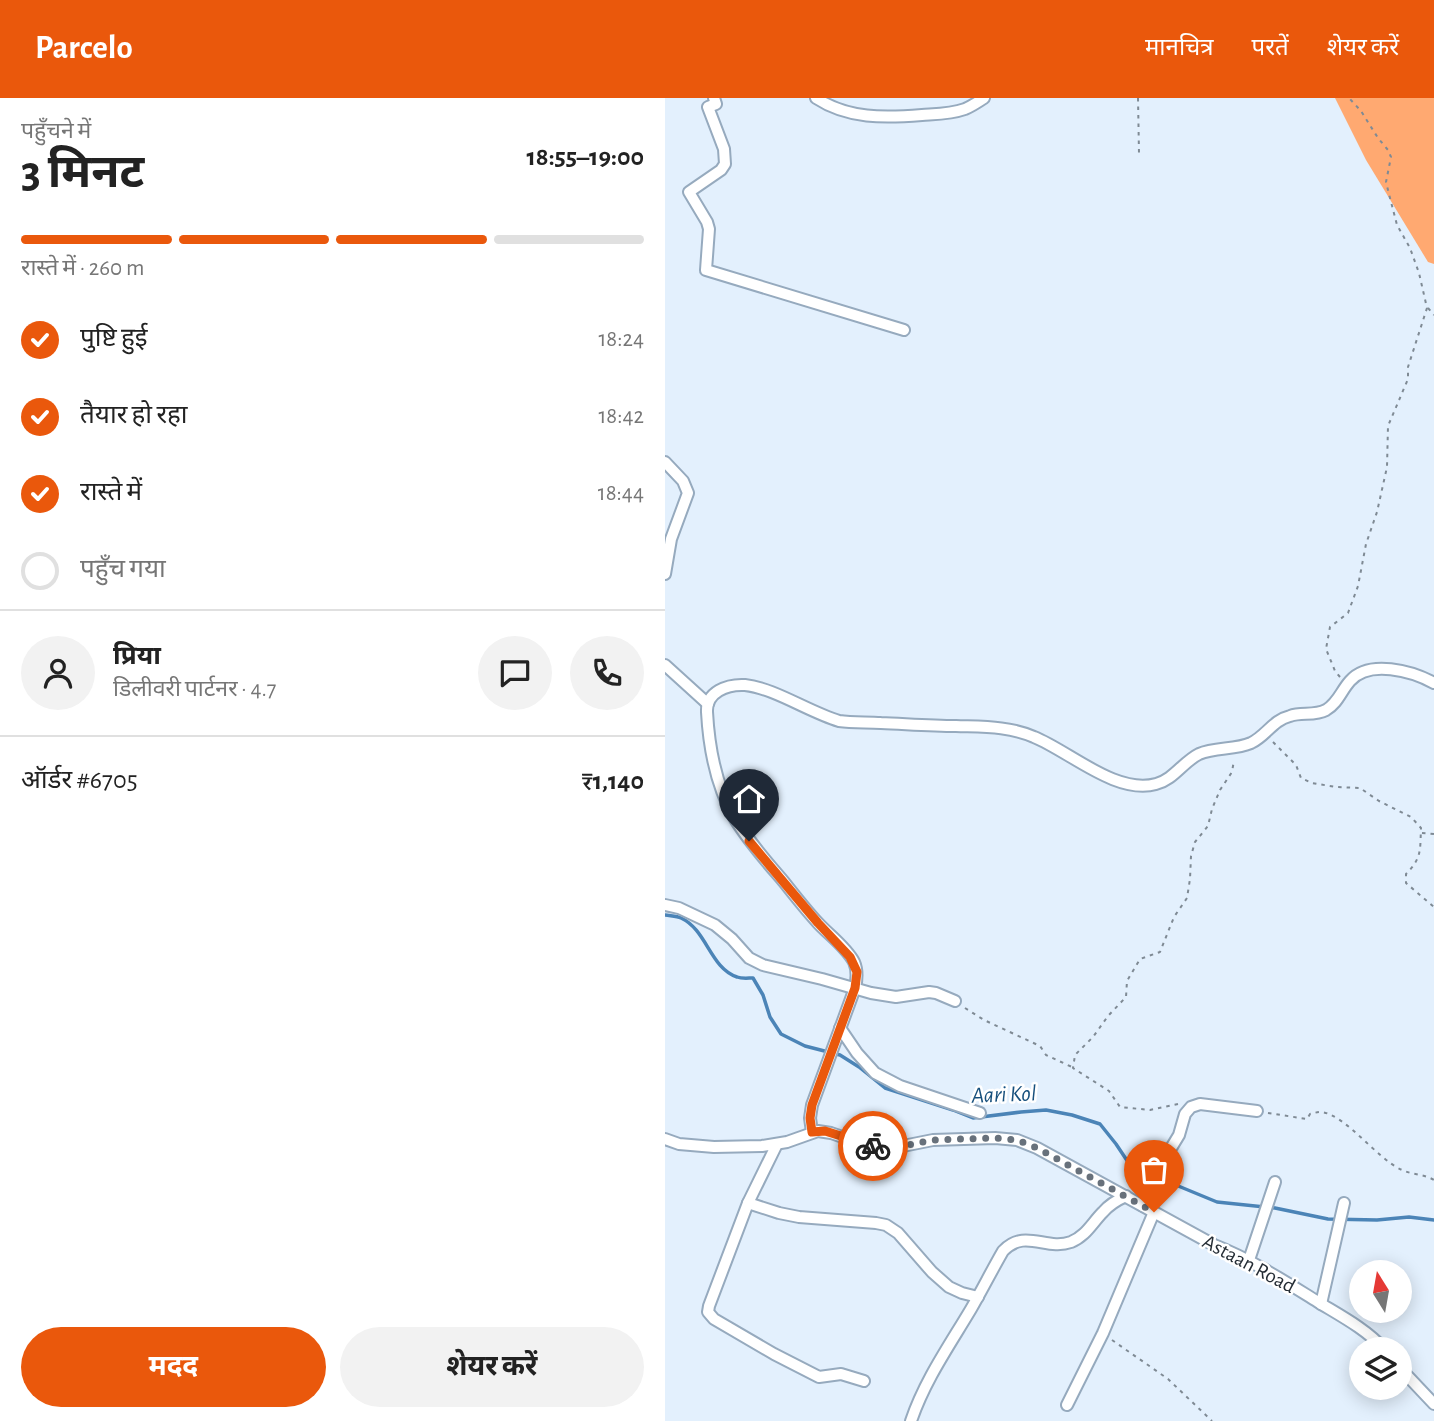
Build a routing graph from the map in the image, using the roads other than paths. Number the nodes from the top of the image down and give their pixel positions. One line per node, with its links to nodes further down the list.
1 (714, 98): 4 (street)
2 (815, 98): 3 (street)
3 (984, 98)
4 (904, 330)
5 (665, 462): 6 (street)
6 (665, 574)
7 (665, 665): 9 (street)
8 (1434, 683): 9 (street)
9 (708, 704): 11 (street)
10 (665, 905): 11 (street)
11 (855, 988): 12 (street); 13 (street)
12 (955, 1001)
13 (840, 1028): 15 (street); 16 (street)
14 (1257, 1111): 22 (street)
15 (980, 1113)
16 (812, 1132): 18 (street, Astaan Road); 20 (street, Astaan Road)
17 (665, 1139): 18 (street, Astaan Road)
18 (777, 1144): 21 (street)
19 (1275, 1182): 25 (street)
20 (1126, 1196): 22 (street, Astaan Road); 26 (street)
21 (748, 1203): 26 (street); 29 (street)
22 (1143, 1206): 24 (street, Astaan Road)
23 (1343, 1208): 27 (street)
24 (1154, 1212): 25 (street, Astaan Road); 32 (street)
25 (1249, 1260): 27 (street, Astaan Road)
26 (978, 1297): 33 (street)
27 (1321, 1304): 28 (street, Astaan Road)
28 (1371, 1337)
29 (864, 1381)
30 (1412, 1381): 31 (street)
31 (1434, 1404)
32 (1067, 1405)
33 (911, 1421)

